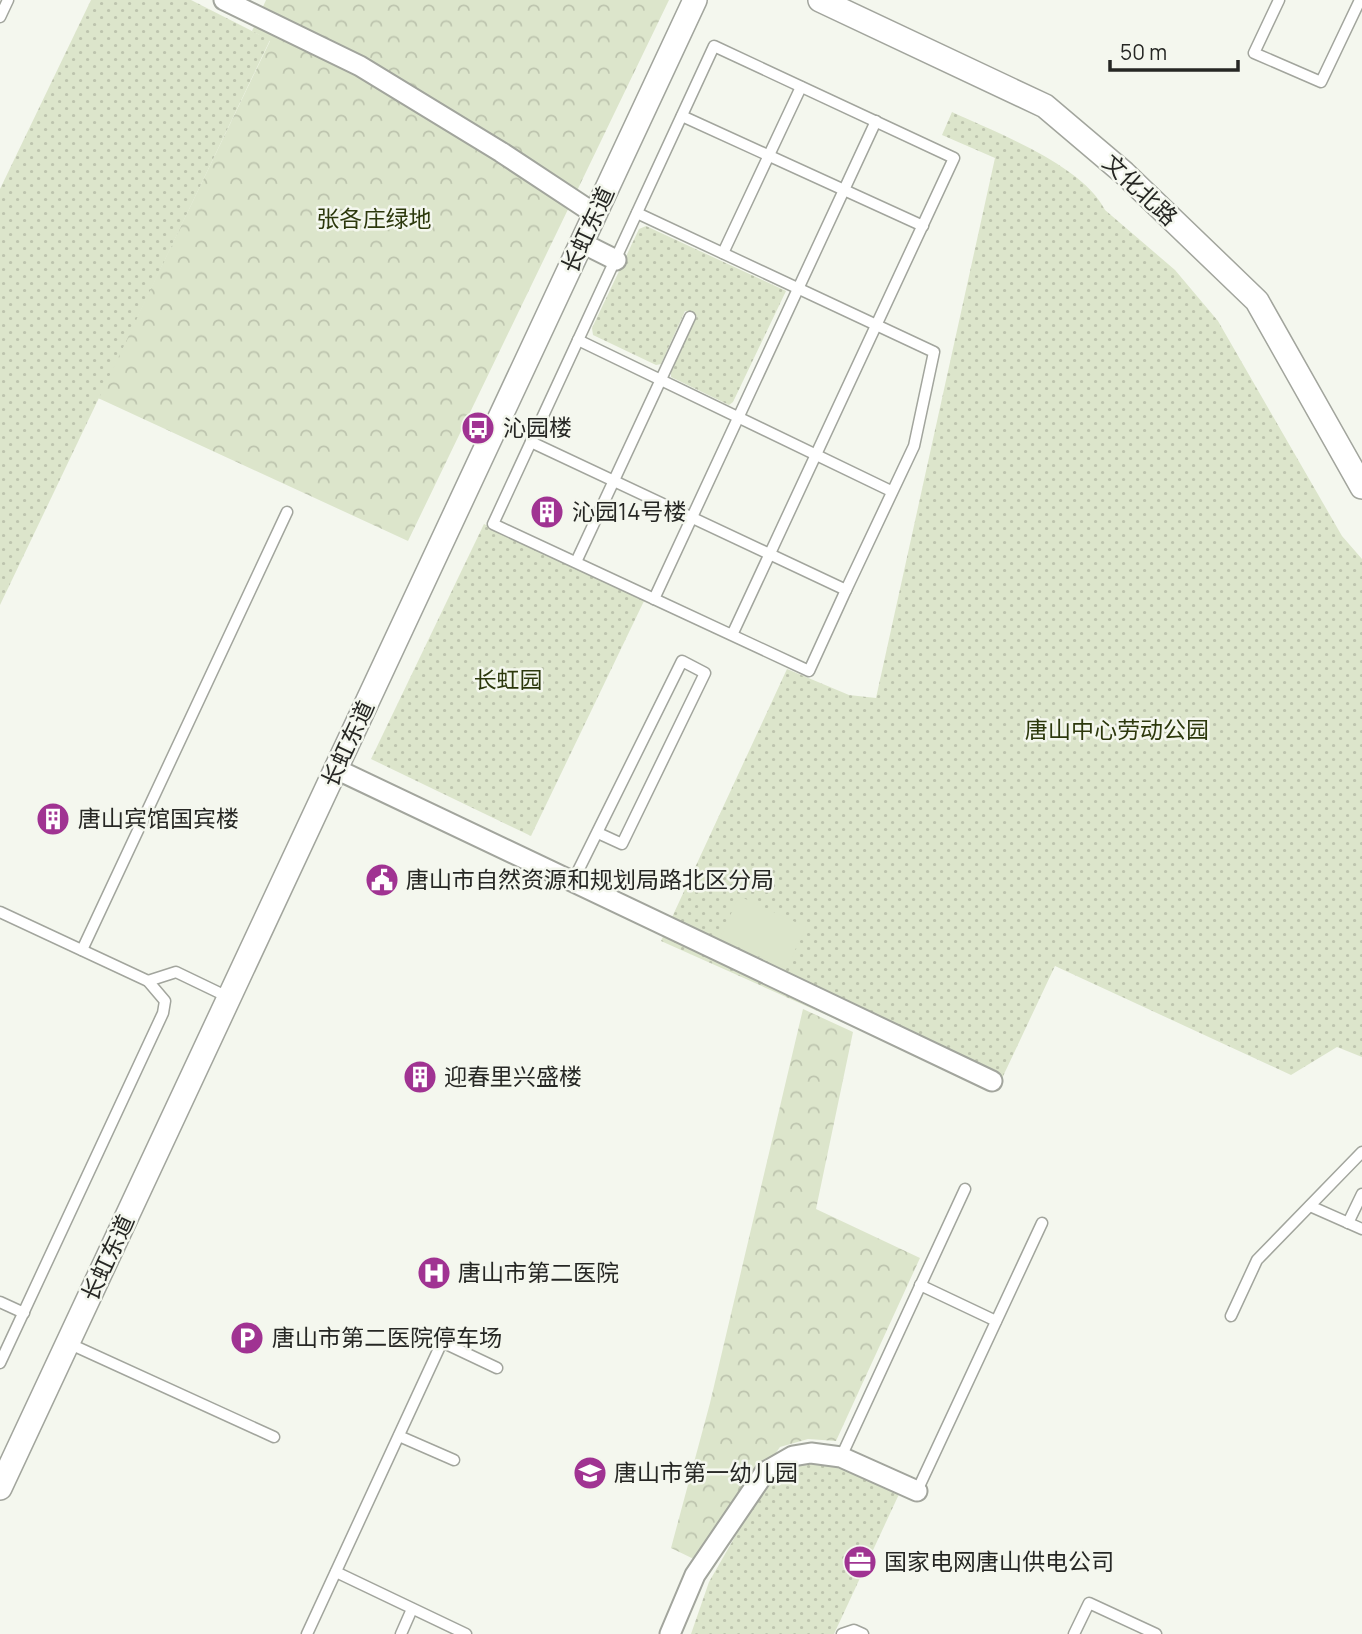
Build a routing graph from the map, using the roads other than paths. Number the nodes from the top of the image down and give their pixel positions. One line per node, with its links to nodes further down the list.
1 (8, 0): 7 (lane)
2 (224, 0): 14 (street)
3 (695, 0): 14 (street, 长虹东道)
4 (820, 0): 28 (street, 文化北路)
5 (1279, 0): 6 (lane)
6 (1360, 0)
7 (0, 17)
8 (801, 87): 9 (lane); 10 (lane); 11 (lane)
9 (682, 116): 11 (lane); 13 (lane)
10 (876, 121): 12 (lane); 15 (lane)
11 (769, 155): 12 (lane); 17 (lane)
12 (844, 190): 15 (lane); 19 (lane)
13 (637, 213): 17 (lane); 18 (lane)
14 (596, 214): 16 (street, 长虹东道)
15 (923, 226): 21 (lane)
16 (582, 243): 18 (street); 37 (street, 长虹东道)
17 (723, 253): 19 (lane)
18 (616, 260): 22 (lane)
19 (798, 288): 21 (lane); 24 (lane)
20 (690, 317): 23 (lane)
21 (877, 325): 26 (lane); 29 (lane)
22 (578, 340): 23 (lane); 25 (lane)
23 (660, 381): 24 (lane); 27 (lane)
24 (737, 418): 26 (lane); 31 (lane)
25 (531, 442): 27 (lane); 33 (lane)
26 (816, 455): 29 (lane); 32 (lane)
27 (614, 481): 31 (lane); 33 (lane)
28 (1362, 486)
29 (891, 491): 34 (lane)
30 (287, 512): 41 (lane)
31 (690, 518): 32 (lane); 35 (lane)
32 (769, 555): 34 (lane); 36 (lane)
33 (576, 562): 35 (lane)
34 (846, 590): 36 (lane)
35 (654, 599): 36 (lane)
36 (732, 635)
37 (336, 768): 39 (street); 43 (street, 长虹东道)
38 (598, 834): 38 (lane); 39 (lane)
39 (573, 881): 44 (street)
40 (0, 912): 41 (lane)
41 (82, 950): 42 (lane)
42 (148, 981): 43 (lane); 54 (lane)
43 (229, 997): 57 (street, 长虹东道)
44 (992, 1081)
45 (1362, 1152): 48 (lane)
46 (965, 1189): 52 (lane)
47 (1362, 1194): 50 (lane)
48 (1310, 1206): 50 (lane); 55 (lane)
49 (1042, 1223): 56 (lane)
50 (1348, 1223): 51 (lane)
51 (1362, 1229)
52 (920, 1285): 56 (lane); 62 (lane)
53 (0, 1302): 54 (lane)
54 (24, 1313): 58 (lane)
55 (1231, 1316)
56 (996, 1321): 65 (lane)
57 (68, 1343): 61 (lane); 64 (street, 长虹东道)
58 (0, 1363)
59 (497, 1368): 60 (lane)
60 (399, 1436): 63 (lane); 66 (lane)
61 (274, 1437)
62 (841, 1457): 65 (street); 72 (street)
63 (454, 1460)
64 (0, 1488)
65 (917, 1491)
66 (335, 1572): 67 (lane); 69 (lane)
67 (412, 1608): 70 (lane); 71 (lane)
68 (1149, 1633): 75 (lane)
69 (307, 1634)
70 (401, 1634)
71 (467, 1634)
72 (670, 1634)
73 (842, 1634): 74 (lane)
74 (863, 1634)
75 (1074, 1634)

